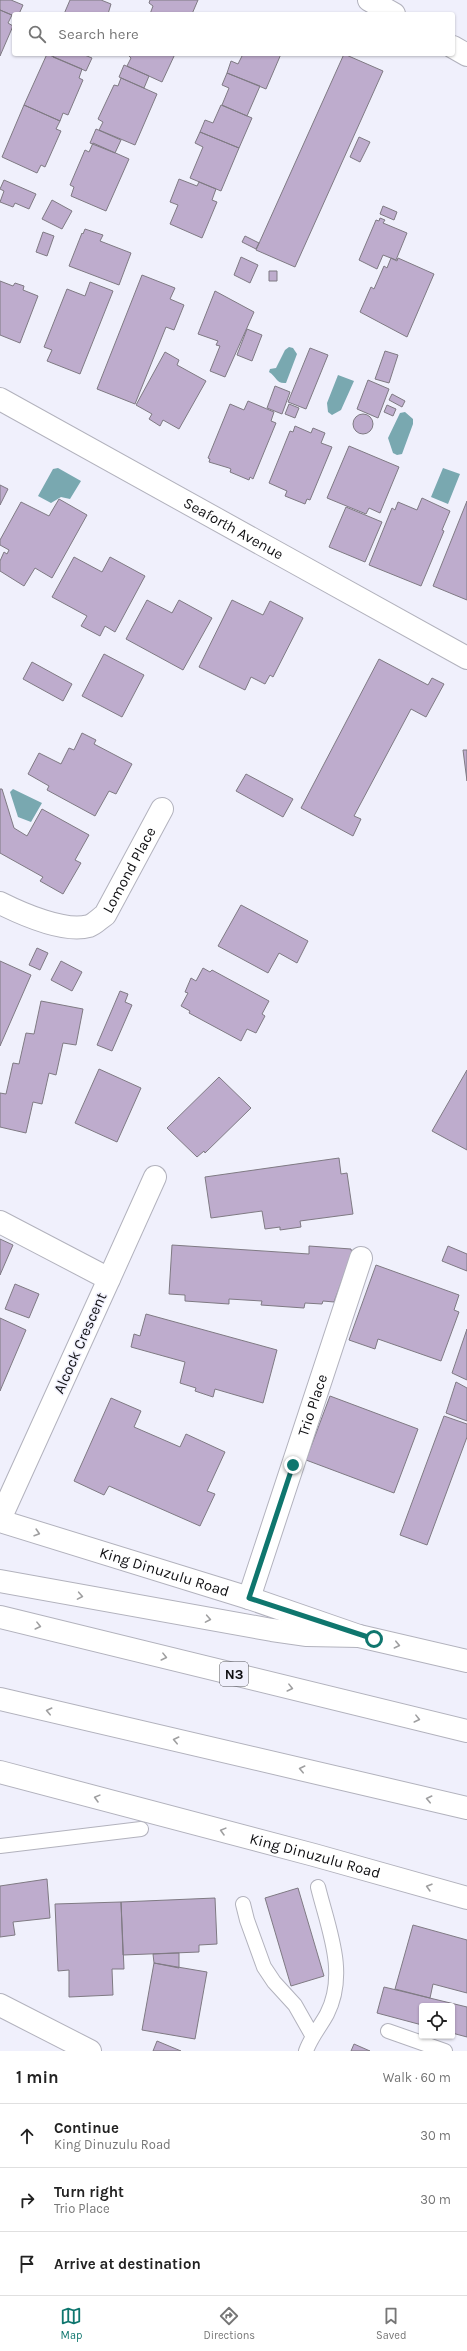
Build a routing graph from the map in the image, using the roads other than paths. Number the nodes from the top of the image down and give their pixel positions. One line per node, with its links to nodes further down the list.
1 (369, 0): 2 (main road)
2 (390, 12)
3 (455, 48): 4 (main road)
4 (467, 55)
5 (0, 399): 6 (main road, Seaforth Avenue)
6 (467, 658)
7 (162, 810): 8 (main road, Lomond Place)
8 (2, 910)
9 (155, 1177): 12 (main road)
10 (0, 1222): 12 (main road, Alcock Crescent)
11 (361, 1258): 15 (main road, Trio Place)
12 (109, 1279): 13 (main road, Alcock Crescent)
13 (1, 1513): 15 (main road, King Dinuzulu Road, one-way to 15)
14 (0, 1581): 17 (main road, one-way to 17)
15 (249, 1598): 17 (main road, King Dinuzulu Road)
16 (0, 1617): 20 (main road, N3, one-way to 20)
17 (359, 1636): 18 (main road, King Dinuzulu Road, one-way to 18)
18 (467, 1661)
19 (0, 1699): 22 (main road, one-way to 19)
20 (467, 1731)
21 (0, 1772): 26 (main road, King Dinuzulu Road, one-way to 21)
22 (467, 1808)
23 (141, 1829): 24 (lane)
24 (0, 1846)
25 (318, 1887): 30 (lane)
26 (467, 1898)
27 (243, 1904): 30 (lane)
28 (0, 2005): 31 (main road)
29 (388, 2031): 33 (lane)
30 (312, 2035): 32 (lane)
31 (90, 2051)
32 (306, 2051)
33 (445, 2051)

